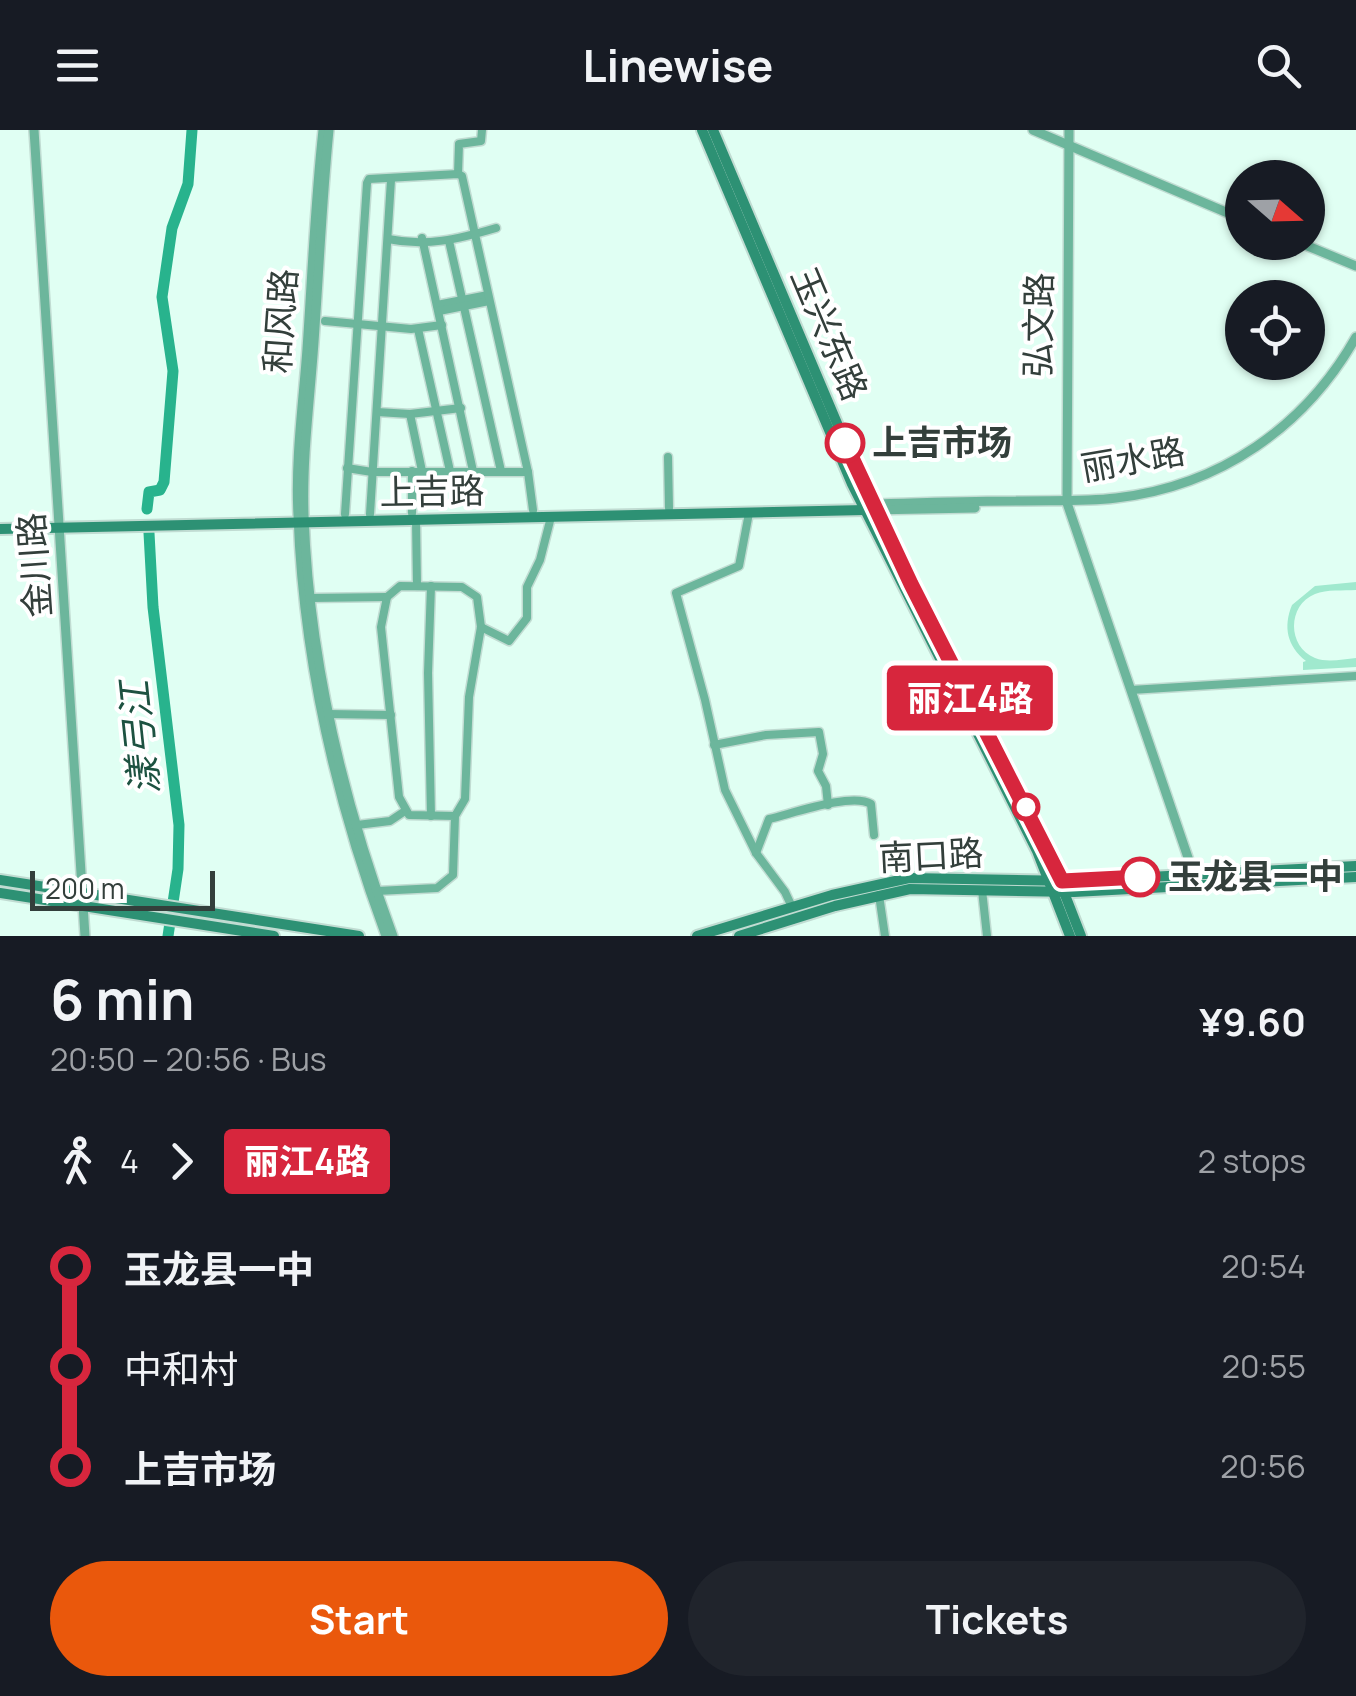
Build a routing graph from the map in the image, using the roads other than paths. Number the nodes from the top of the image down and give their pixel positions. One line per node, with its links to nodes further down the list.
1 (34, 130): 52 (street, 金川路)
2 (326, 130): 51 (street, 和风路)
3 (482, 130): 9 (street)
4 (702, 130): 43 (main road, 玉兴东路)
5 (713, 130): 43 (main road, 玉兴东路)
6 (1034, 130): 8 (street)
7 (1072, 130): 8 (street, 弘文路)
8 (1072, 147): 11 (street); 42 (street, 弘文路)
9 (458, 174): 10 (street); 13 (street)
10 (391, 180): 14 (street); 23 (street)
11 (1225, 212)
12 (496, 228): 13 (street)
13 (474, 234): 15 (street); 16 (street); 19 (street)
14 (388, 240): 16 (street); 25 (street)
15 (449, 240): 16 (street); 20 (street)
16 (422, 241): 21 (street)
17 (1325, 253): 18 (street)
18 (1356, 266)
19 (489, 298): 20 (street); 41 (street)
20 (463, 303): 21 (street); 40 (street)
21 (438, 308): 24 (street)
22 (326, 320): 23 (street)
23 (356, 324): 25 (street); 34 (street)
24 (442, 325): 26 (street); 29 (street)
25 (382, 327): 26 (street); 31 (street)
26 (418, 328): 30 (street)
27 (1356, 337): 42 (street, 丽水路)
28 (1356, 349): 42 (street, 丽水路)
29 (461, 408): 30 (street); 38 (street)
30 (436, 411): 32 (street); 37 (street)
31 (377, 412): 32 (street); 39 (street)
32 (410, 414): 36 (street)
33 (668, 457): 44 (street)
34 (347, 468): 39 (street); 47 (street)
35 (412, 471): 36 (street); 39 (street); 49 (street)
36 (422, 471): 37 (street)
37 (450, 471): 38 (street)
38 (473, 471): 40 (street)
39 (372, 472): 48 (street)
40 (500, 472): 41 (street)
41 (528, 472): 45 (street)
42 (1070, 503): 43 (street, 丽水路); 60 (street, 弘文路)
43 (869, 507): 44 (main road, 上吉路); 46 (main road, 上吉路); 75 (main road, 玉兴东路)
44 (669, 508): 45 (main road, 上吉路)
45 (533, 510): 49 (main road, 上吉路)
46 (749, 513): 50 (main road, 上吉路); 63 (street)
47 (345, 514): 48 (main road, 上吉路); 51 (main road, 上吉路)
48 (370, 514): 49 (main road, 上吉路)
49 (414, 516): 50 (main road, 上吉路); 51 (main road, 上吉路); 54 (street)
50 (552, 517): 58 (street)
51 (301, 518): 52 (main road, 上吉路); 57 (street); 87 (street)
52 (60, 524): 53 (main road, 上吉路); 79 (street, 金川路)
53 (0, 526)
54 (416, 586): 55 (street); 56 (street)
55 (432, 586): 58 (street); 66 (street)
56 (387, 597): 57 (street); 62 (street)
57 (310, 598): 61 (street)
58 (481, 627): 67 (street)
59 (1356, 676): 60 (street)
60 (1131, 690): 74 (street, 弘文路)
61 (328, 714): 62 (street); 68 (street)
62 (391, 714): 65 (street)
63 (714, 745): 64 (street); 70 (street)
64 (828, 806): 69 (street); 70 (street)
65 (405, 811): 66 (street); 68 (street)
66 (431, 816): 67 (street)
67 (454, 816): 77 (street)
68 (356, 824): 77 (street)
69 (874, 834)
70 (756, 853): 82 (street)
71 (1356, 866): 74 (main road, 南口路)
72 (1356, 877): 74 (main road, 南口路)
73 (0, 880): 79 (main road)
74 (1196, 880): 75 (main road, 南口路)
75 (1058, 886): 76 (main road, 南口路); 82 (main road, 南口路); 92 (main road, 玉兴东路); 93 (main road, 玉兴东路)
76 (982, 890): 80 (main road, 南口路); 91 (street)
77 (377, 891): 87 (street)
78 (0, 893): 81 (main road)
79 (82, 893): 81 (street, 金川路); 86 (main road)
80 (879, 894): 83 (main road, 南口路); 90 (street)
81 (82, 907): 84 (street, 金川路); 85 (main road)
82 (792, 907): 88 (main road, 南口路)
83 (773, 930): 89 (main road, 南口路)
84 (85, 936)
85 (274, 936)
86 (359, 936)
87 (390, 936)
88 (697, 936)
89 (739, 936)
90 (884, 936)
91 (987, 936)
92 (1070, 936)
93 (1081, 936)

